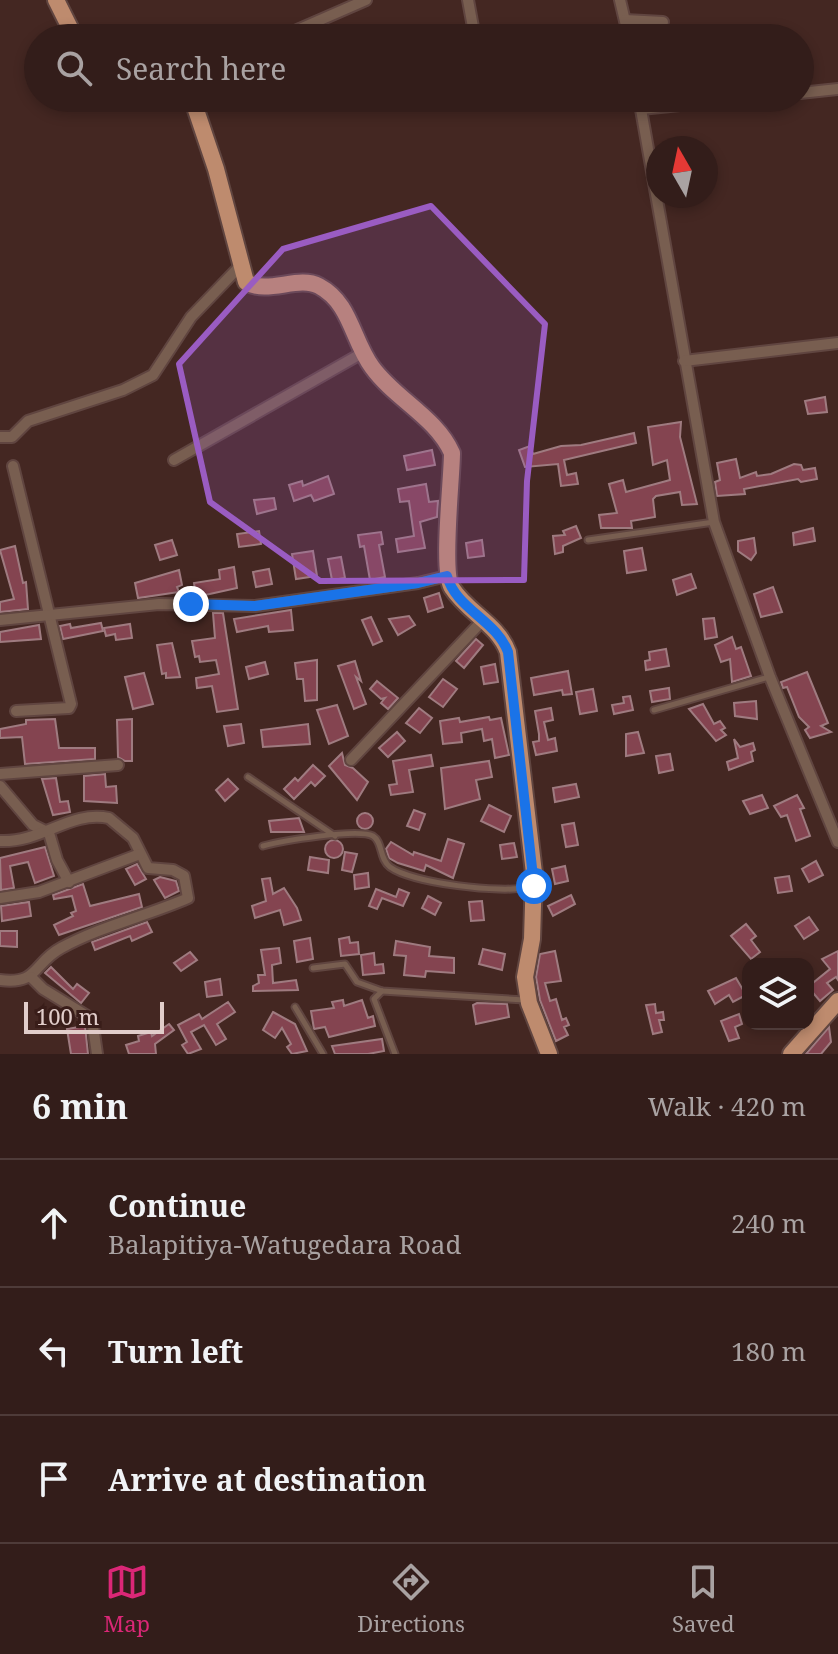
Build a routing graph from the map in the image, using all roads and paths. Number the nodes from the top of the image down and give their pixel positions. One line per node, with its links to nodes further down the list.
1 (56, 0): 7 (main road)
2 (366, 0): 8 (street)
3 (468, 0): 9 (street)
4 (620, 0): 5 (street)
5 (625, 20): 6 (street); 10 (street)
6 (663, 22)
7 (71, 24)
8 (311, 24)
9 (472, 24)
10 (626, 24)
11 (838, 89): 12 (street)
12 (814, 92)
13 (197, 112): 15 (main road)
14 (641, 112): 18 (street)
15 (241, 265): 17 (main road); 19 (street)
16 (838, 343): 18 (street)
17 (364, 352): 20 (street); 24 (main road)
18 (684, 361): 22 (street)
19 (0, 437)
20 (174, 460)
21 (13, 466): 25 (street)
22 (714, 522): 23 (lane); 28 (street)
23 (588, 540)
24 (447, 576): 25 (street); 27 (main road)
25 (47, 614): 26 (street); 30 (street)
26 (0, 620)
27 (483, 620): 31 (street); 43 (main road)
28 (770, 677): 29 (lane); 39 (street)
29 (654, 710)
30 (16, 711)
31 (351, 760)
32 (118, 765): 33 (street)
33 (0, 774)
34 (248, 777): 37 (lane)
35 (0, 786): 36 (street)
36 (49, 833): 38 (street); 41 (street); 42 (street)
37 (335, 836): 40 (lane); 43 (lane)
38 (0, 841)
39 (838, 842)
40 (263, 846)
41 (140, 854): 42 (street); 46 (street)
42 (69, 882): 44 (street)
43 (534, 886): 49 (main road)
44 (0, 898)
45 (313, 968): 48 (lane)
46 (31, 977): 47 (street); 52 (street)
47 (0, 980)
48 (382, 991): 49 (lane); 54 (lane)
49 (529, 1001): 55 (main road)
50 (838, 1001): 56 (main road)
51 (295, 1007): 53 (lane)
52 (97, 1054)
53 (323, 1054)
54 (395, 1054)
55 (549, 1054)
56 (791, 1054)

